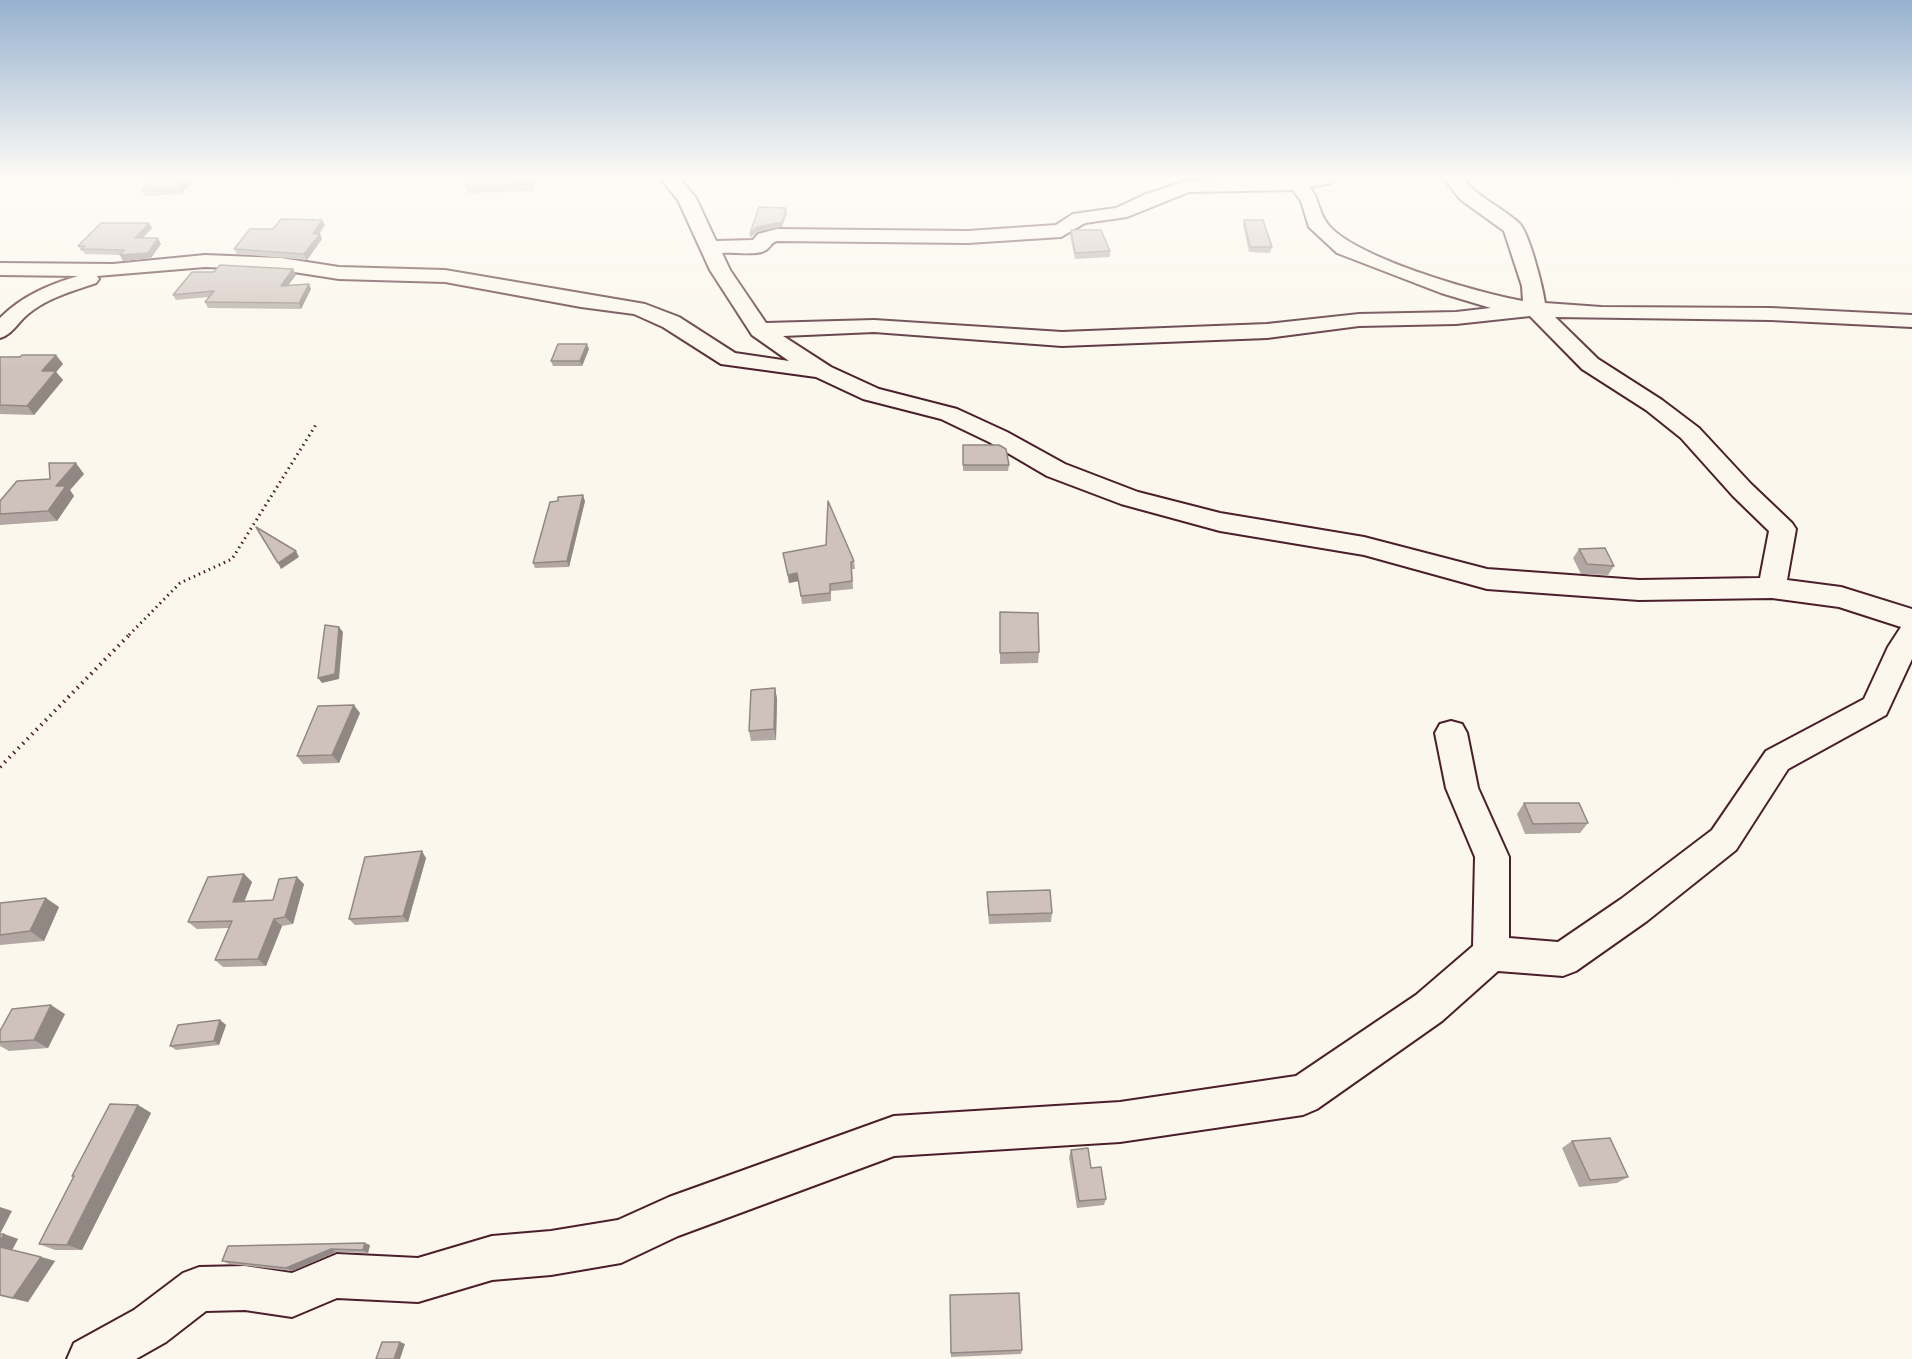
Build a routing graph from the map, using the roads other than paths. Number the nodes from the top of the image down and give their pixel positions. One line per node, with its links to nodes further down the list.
1 (708, 242): 5 (street)
2 (762, 242): 5 (street)
3 (1337, 242): 8 (street)
4 (1518, 242): 8 (street)
5 (710, 247): 10 (street)
6 (0, 269): 7 (street)
7 (113, 270): 11 (street); 12 (street)
8 (1535, 309): 9 (street); 10 (street); 13 (street)
9 (1912, 321)
10 (760, 330): 12 (street)
11 (0, 331)
12 (823, 372): 13 (street)
13 (1772, 588): 14 (street)
14 (1912, 620)
15 (1912, 634): 17 (street)
16 (1451, 733): 17 (street)
17 (1491, 954): 18 (street)
18 (90, 1359)

